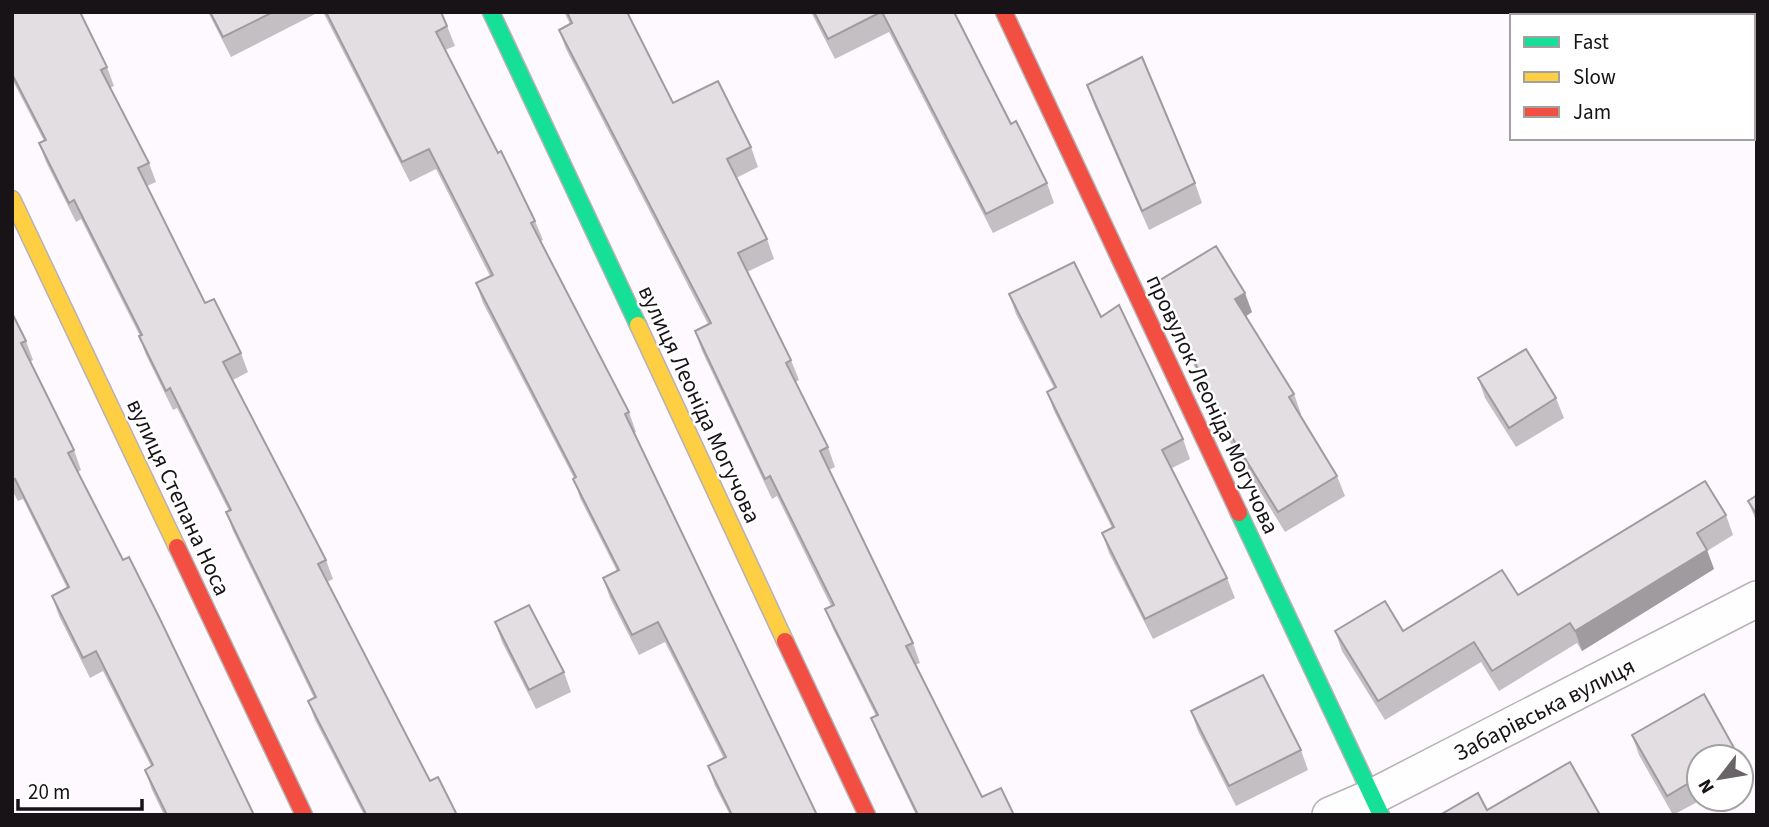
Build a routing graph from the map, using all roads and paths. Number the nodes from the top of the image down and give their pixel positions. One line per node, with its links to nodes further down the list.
1 (491, 12): 7 (street, вулиця Леоніда Могучова)
2 (1004, 12): 5 (street, провулок Леоніда Могучова)
3 (12, 199): 6 (street, вулиця Степана Носа)
4 (1757, 599): 5 (street, Забарівська вулиця)
5 (1376, 806): 8 (street, Забарівська вулиця)
6 (304, 815)
7 (867, 815)
8 (1330, 815)

